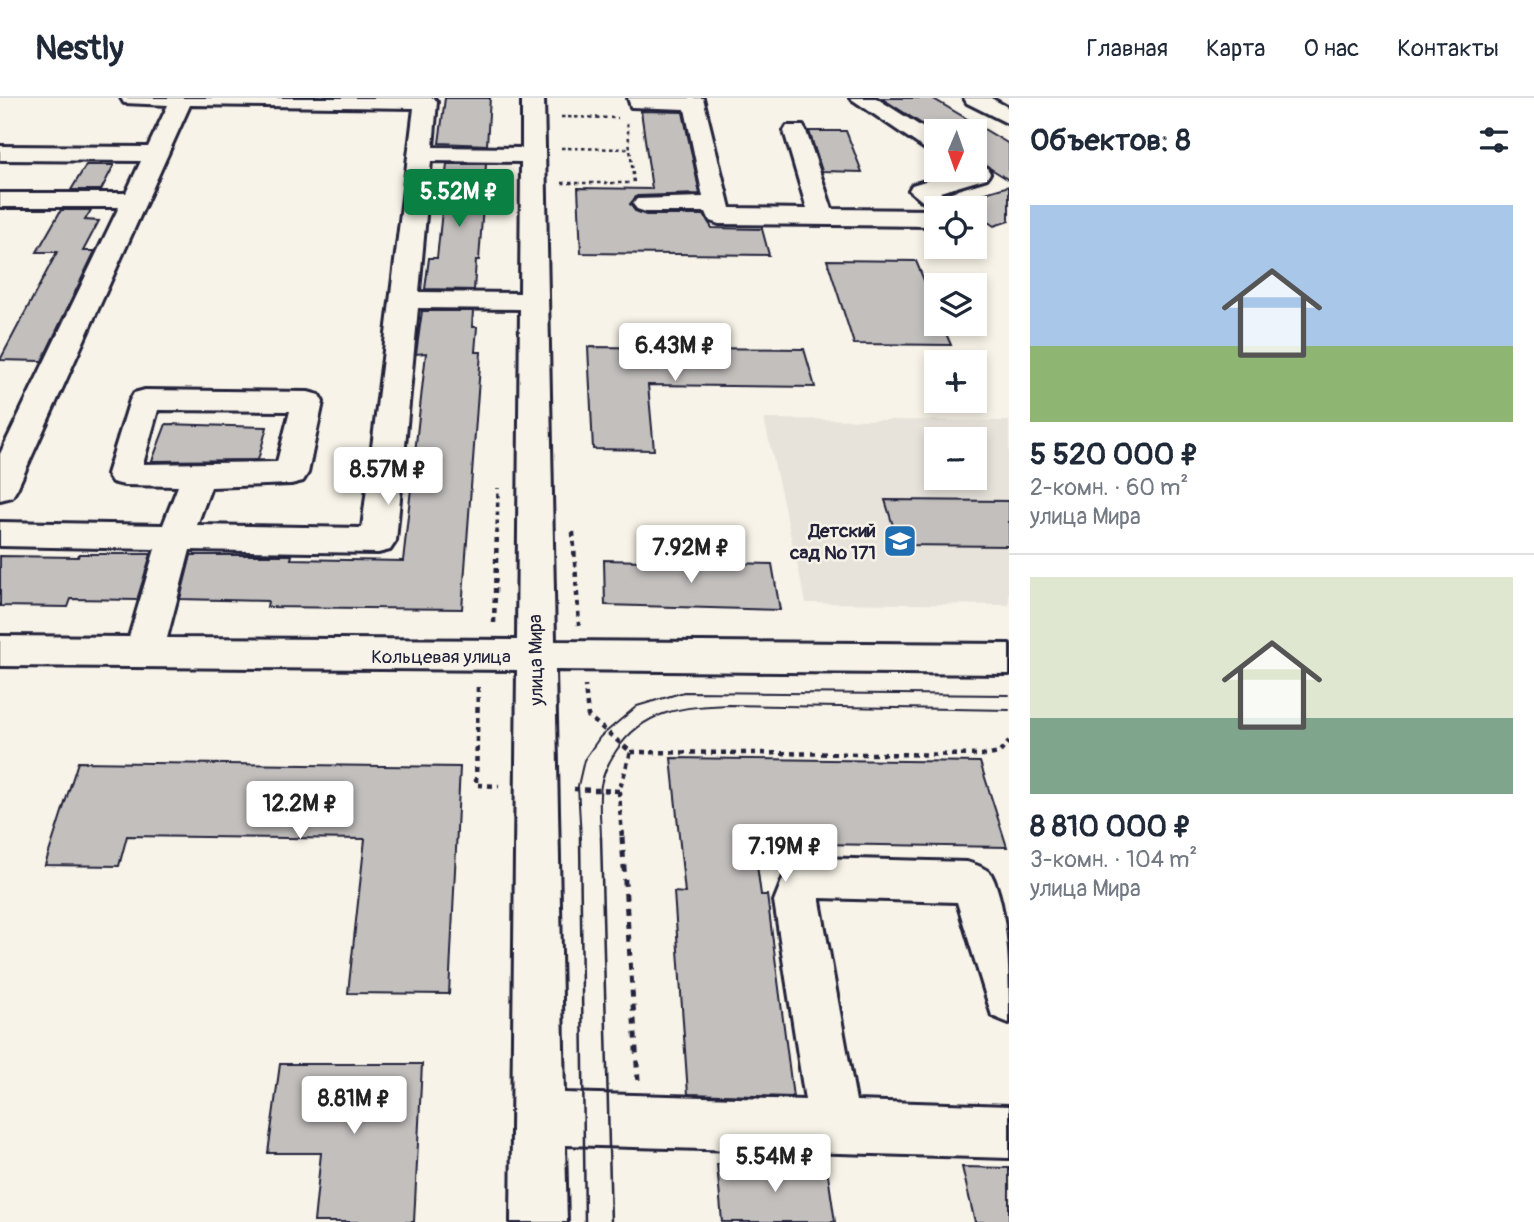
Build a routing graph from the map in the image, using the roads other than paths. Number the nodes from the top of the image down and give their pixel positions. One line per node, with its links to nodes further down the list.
1 (132, 98): 5 (street)
2 (639, 98): 19 (street)
3 (861, 98): 9 (street)
4 (975, 98): 7 (street)
5 (182, 99): 12 (street); 13 (street)
6 (542, 108): 10 (street, улица Мира)
7 (1009, 117)
8 (795, 131): 20 (street)
9 (924, 138)
10 (542, 151): 13 (street); 23 (street, улица Мира)
11 (0, 153): 12 (street)
12 (156, 154): 18 (street)
13 (420, 154): 22 (street)
14 (948, 182): 16 (street)
15 (640, 194): 19 (street)
16 (929, 196)
17 (0, 200): 18 (street)
18 (135, 200): 25 (street)
19 (717, 205): 20 (street)
20 (822, 217): 21 (street)
21 (924, 218)
22 (404, 300): 23 (street); 27 (street)
23 (534, 301): 30 (street, улица Мира)
24 (198, 476): 24 (street); 27 (street)
25 (0, 489)
26 (0, 534): 27 (street)
27 (176, 537): 29 (street)
28 (0, 651): 29 (street, Кольцевая улица)
29 (144, 653): 30 (street, Кольцевая улица)
30 (535, 656): 31 (street, Кольцевая улица); 33 (street, улица Мира)
31 (1009, 659)
32 (1009, 999): 34 (street)
33 (538, 1118): 34 (street); 36 (street, улица Мира)
34 (835, 1127): 35 (street)
35 (1009, 1132)
36 (539, 1222)

